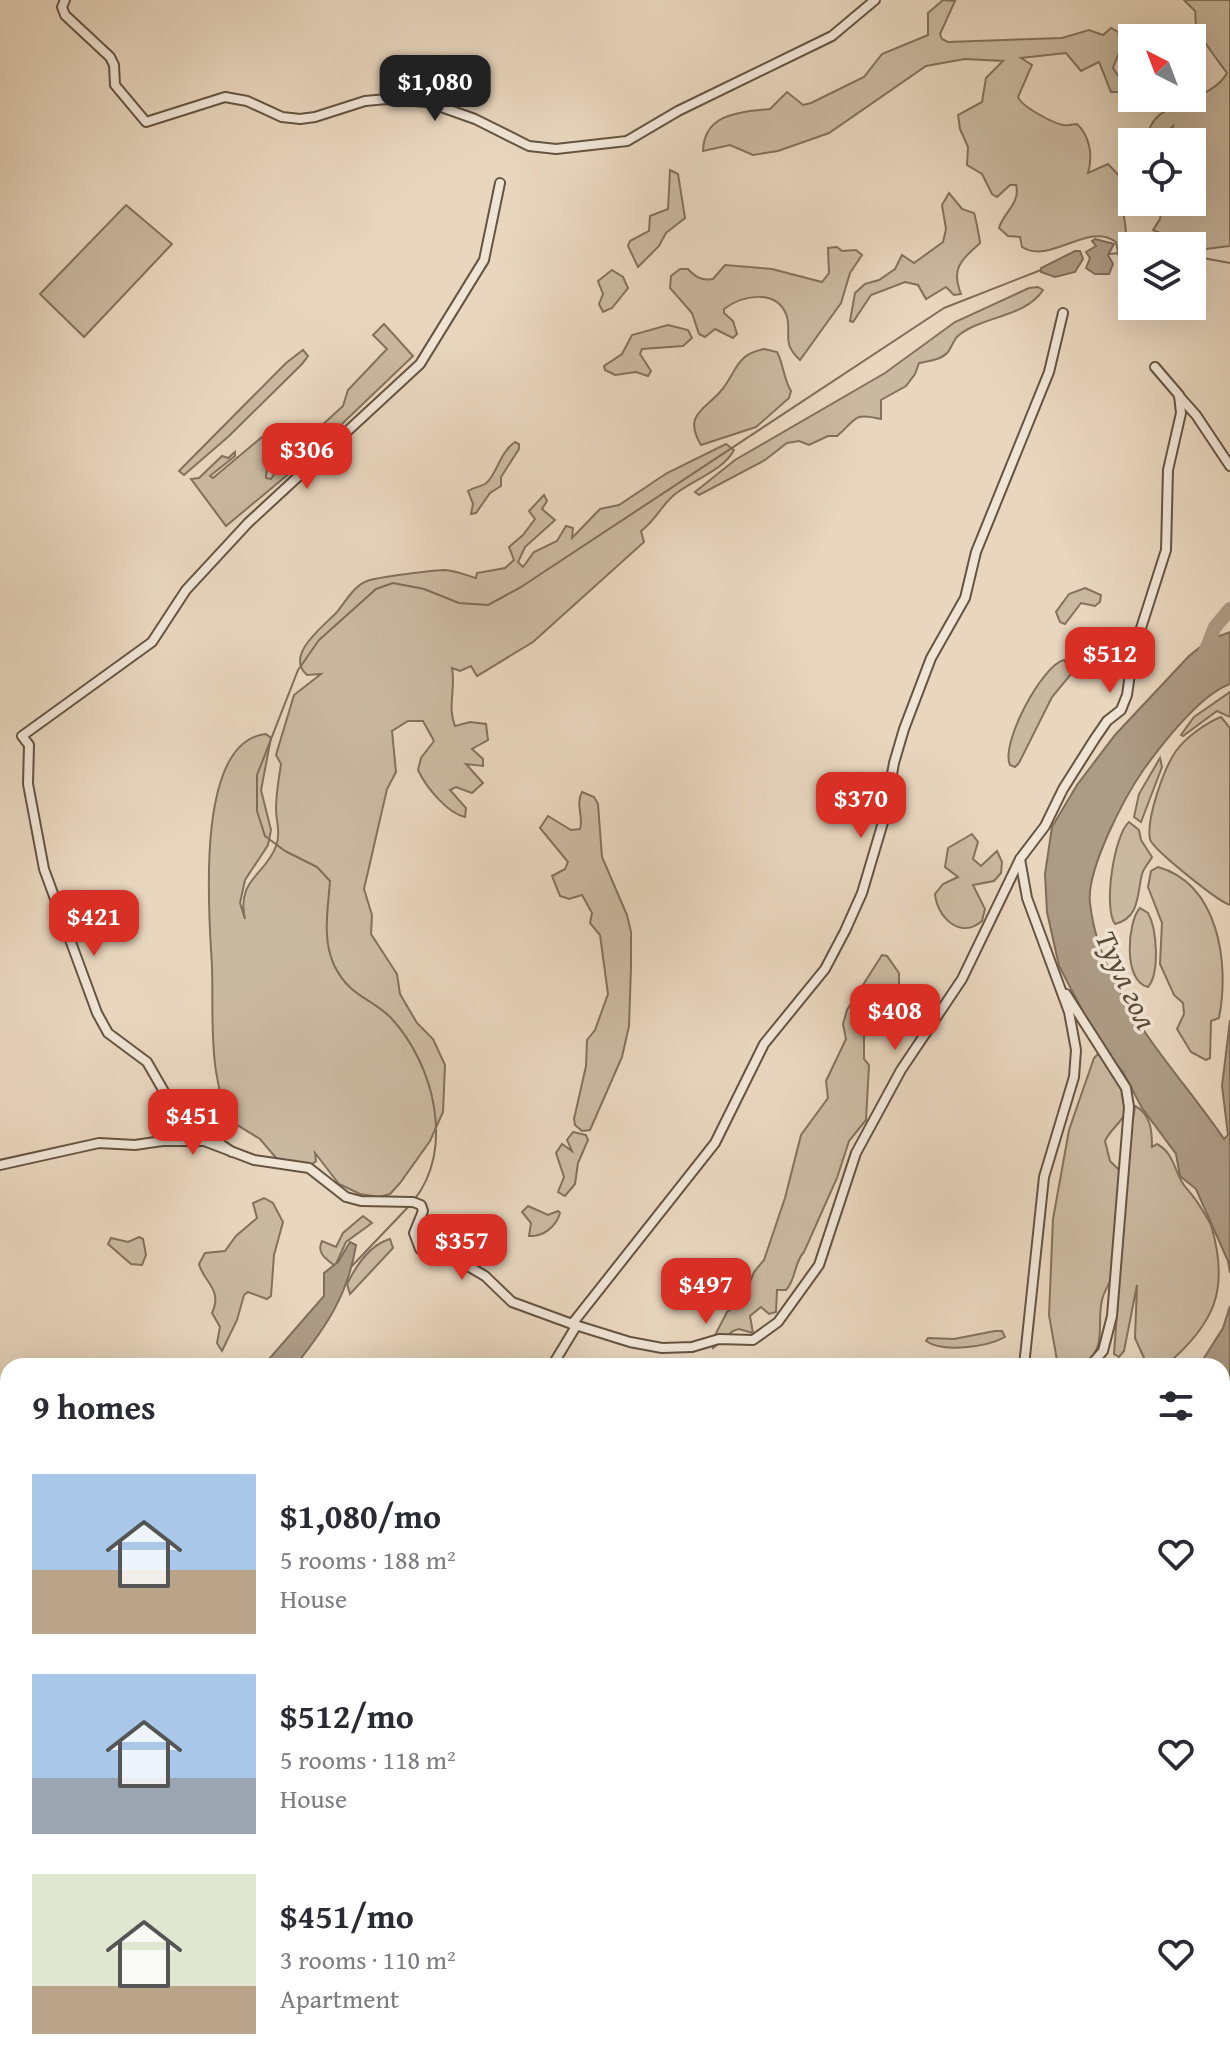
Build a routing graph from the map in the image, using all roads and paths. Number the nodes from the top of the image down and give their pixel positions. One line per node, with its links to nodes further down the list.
1 (65, 0): 2 (street)
2 (875, 0)
3 (500, 183): 10 (street)
4 (1063, 313): 12 (street)
5 (1155, 367): 6 (street)
6 (1179, 395): 7 (street); 8 (street)
7 (1230, 466)
8 (1020, 859): 9 (street); 12 (street)
9 (1058, 979): 14 (street); 15 (street)
10 (232, 1152): 11 (street); 12 (street)
11 (0, 1165)
12 (572, 1324): 13 (street)
13 (557, 1358)
14 (1025, 1358)
15 (1097, 1358)

